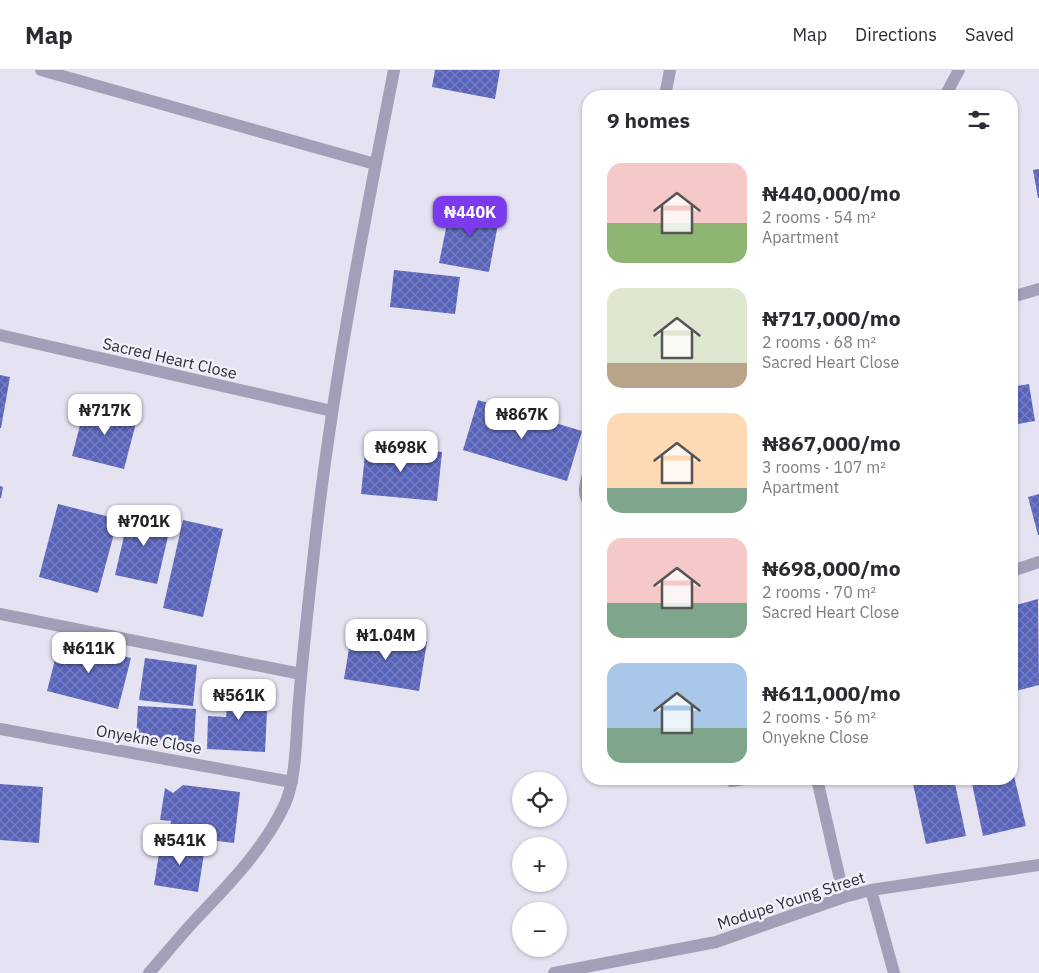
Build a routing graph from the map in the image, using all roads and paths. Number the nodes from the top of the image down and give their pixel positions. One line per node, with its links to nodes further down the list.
1 (41, 70): 7 (street)
2 (394, 70): 7 (street)
3 (670, 70): 5 (street)
4 (959, 70): 6 (street)
5 (666, 90)
6 (948, 90)
7 (375, 164): 11 (street)
8 (1039, 289): 9 (street)
9 (1018, 295)
10 (0, 335): 11 (street, Sacred Heart Close)
11 (332, 412): 15 (street)
12 (1039, 562): 13 (street)
13 (1018, 569)
14 (0, 614): 15 (street)
15 (301, 674): 17 (street)
16 (0, 729): 17 (street, Onyekne Close)
17 (292, 782): 22 (street)
18 (818, 785): 21 (street)
19 (1039, 865): 20 (street, Modupe Young Street)
20 (872, 890): 21 (street, Modupe Young Street); 24 (street)
21 (844, 897): 23 (street, Modupe Young Street)
22 (149, 973)
23 (554, 973)
24 (894, 973)

